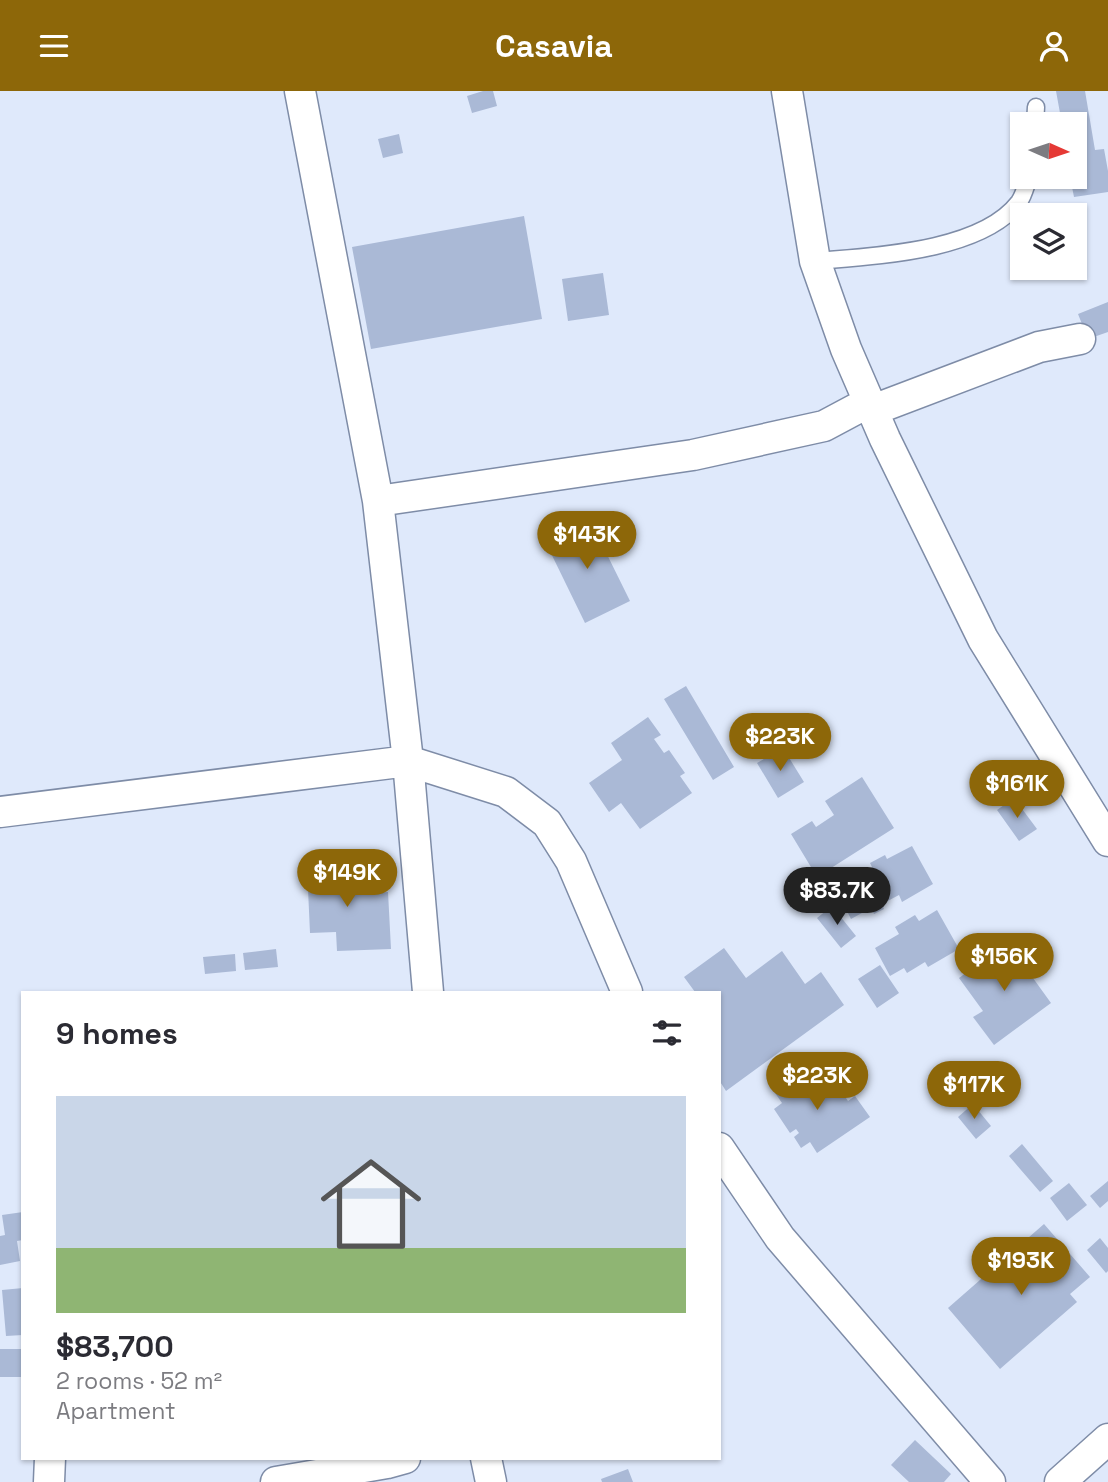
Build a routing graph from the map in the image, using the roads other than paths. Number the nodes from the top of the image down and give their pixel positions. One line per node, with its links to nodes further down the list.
1 (300, 91): 9 (street)
2 (787, 91): 6 (street)
3 (1036, 107): 4 (lane)
4 (1036, 112)
5 (1024, 189): 6 (lane)
6 (815, 261): 8 (street)
7 (1080, 339): 8 (street)
8 (871, 406): 9 (street); 12 (street)
9 (377, 501): 10 (street)
10 (408, 761): 11 (street); 13 (street); 14 (street)
11 (0, 812)
12 (1108, 841)
13 (428, 991)
14 (627, 991)
15 (721, 1151): 23 (street)
16 (1108, 1439): 24 (street)
17 (50, 1460): 20 (street)
18 (398, 1460): 21 (street)
19 (486, 1460): 22 (street)
20 (49, 1482)
21 (276, 1482)
22 (491, 1482)
23 (990, 1482)
24 (1060, 1482)

